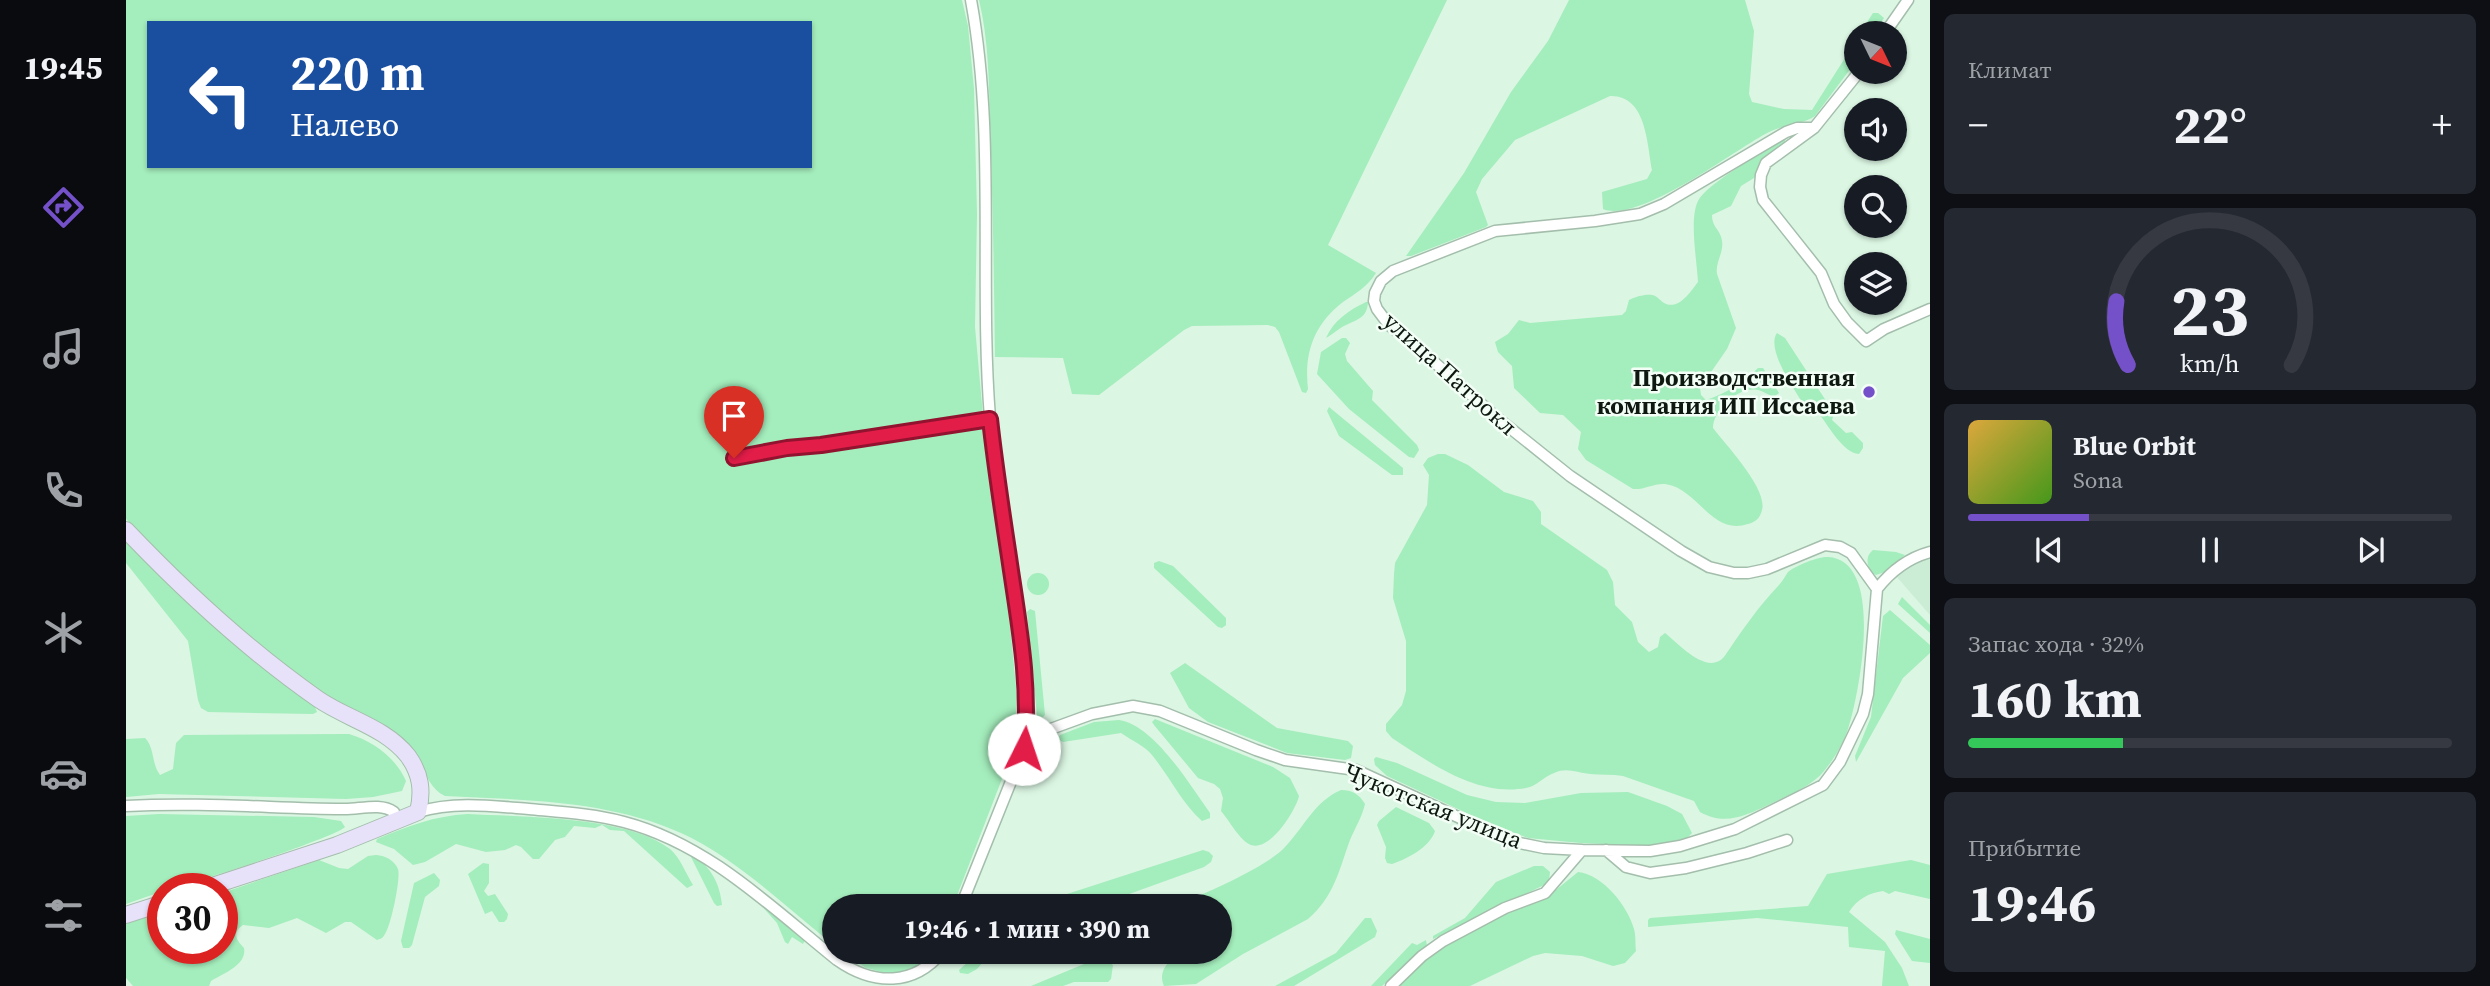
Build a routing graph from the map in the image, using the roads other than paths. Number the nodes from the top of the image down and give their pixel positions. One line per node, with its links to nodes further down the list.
1 (971, 0): 7 (street)
2 (1908, 0): 3 (street)
3 (1893, 21)
4 (1849, 84): 5 (street)
5 (1814, 128): 6 (street); 11 (street, улица Патрокл)
6 (1930, 309)
7 (990, 419): 8 (street); 12 (street)
8 (734, 458)
9 (126, 530): 14 (main road)
10 (1930, 552): 11 (street)
11 (1877, 589): 18 (street, Чукотская улица)
12 (1024, 749): 17 (street, Чукотская улица); 20 (street)
13 (126, 806): 15 (street)
14 (418, 812): 15 (main road); 23 (street)
15 (396, 821): 19 (main road)
16 (1787, 839): 18 (street)
17 (1581, 850): 18 (street, Чукотская улица); 26 (street)
18 (1605, 850)
19 (238, 878)
20 (966, 894)
21 (147, 908): 22 (main road)
22 (126, 915)
23 (822, 948)
24 (843, 964): 25 (street)
25 (934, 964)
26 (1391, 986)

